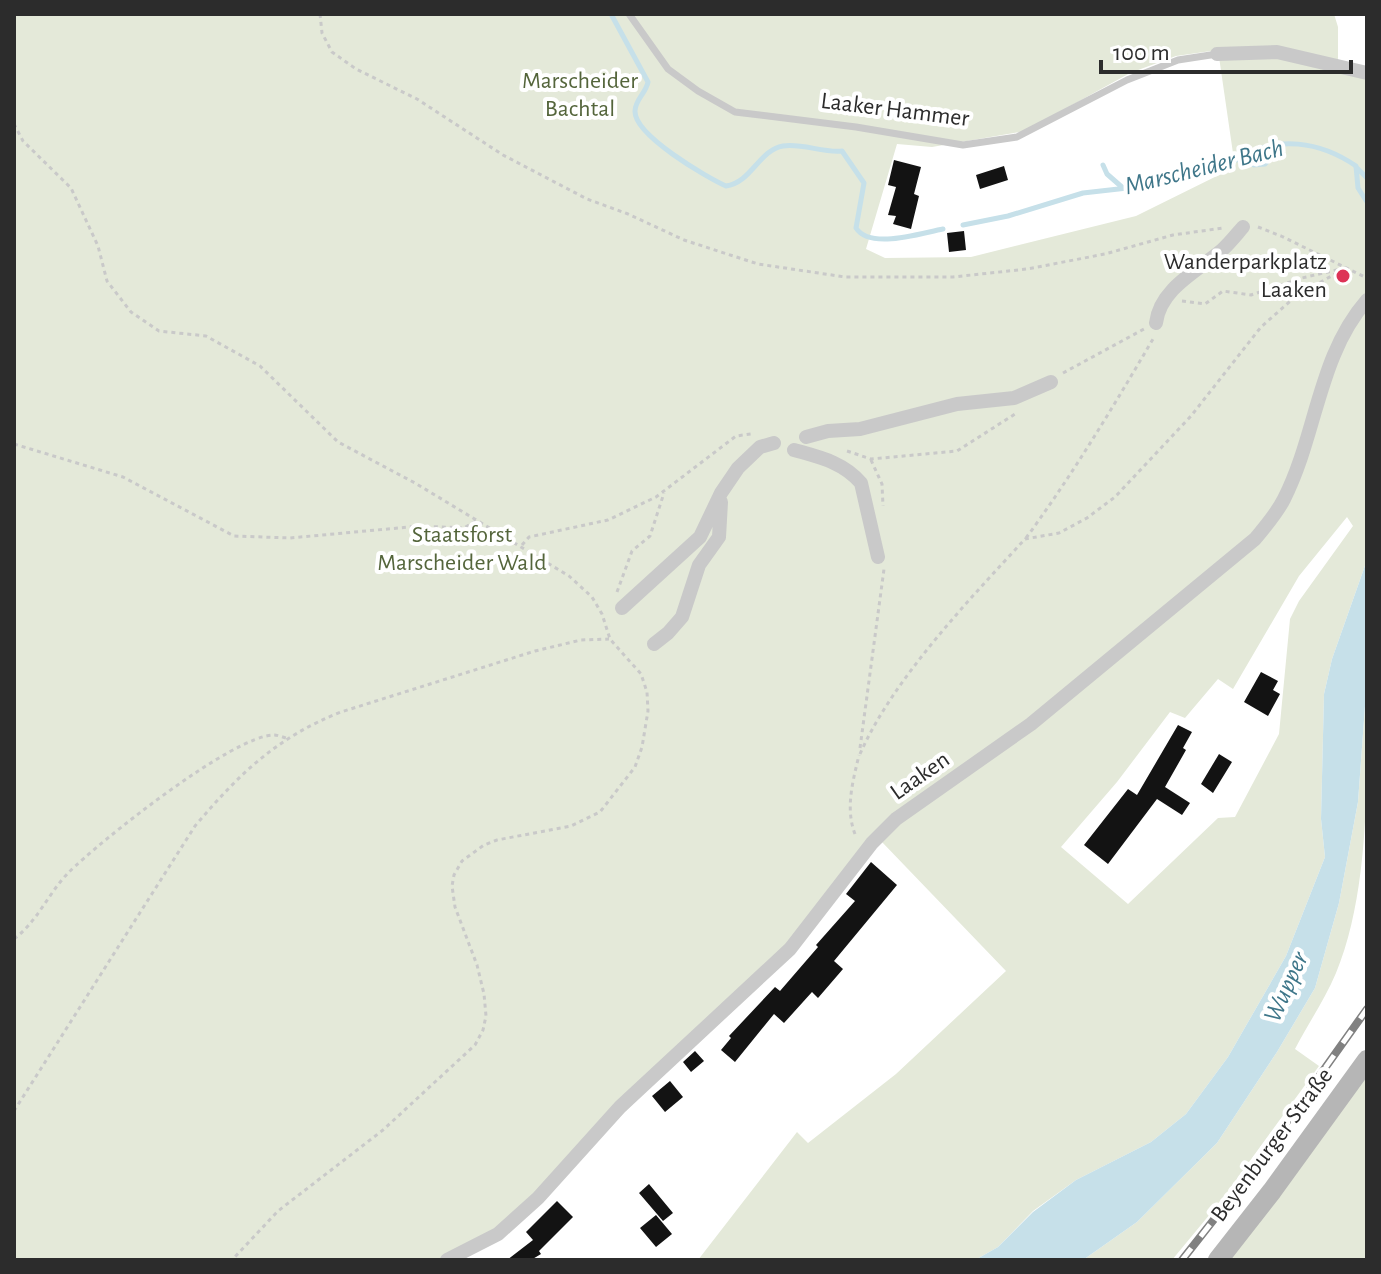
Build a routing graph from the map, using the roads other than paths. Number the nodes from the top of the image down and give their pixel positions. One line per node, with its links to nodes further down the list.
1 (629, 14): 2 (lane, Laaker Hammer)
2 (1217, 54): 3 (street, Laaker Hammer)
3 (1367, 73)
4 (1243, 227): 6 (street)
5 (1367, 300): 16 (street, Laaken)
6 (1156, 323)
7 (1051, 382): 8 (street)
8 (806, 437)
9 (774, 443): 11 (street)
10 (794, 450): 12 (street)
11 (721, 493): 13 (street); 14 (street)
12 (881, 562)
13 (617, 607)
14 (654, 644)
15 (1367, 1060): 17 (main road, Beyenburger Straße)
16 (447, 1260)
17 (1218, 1260)

